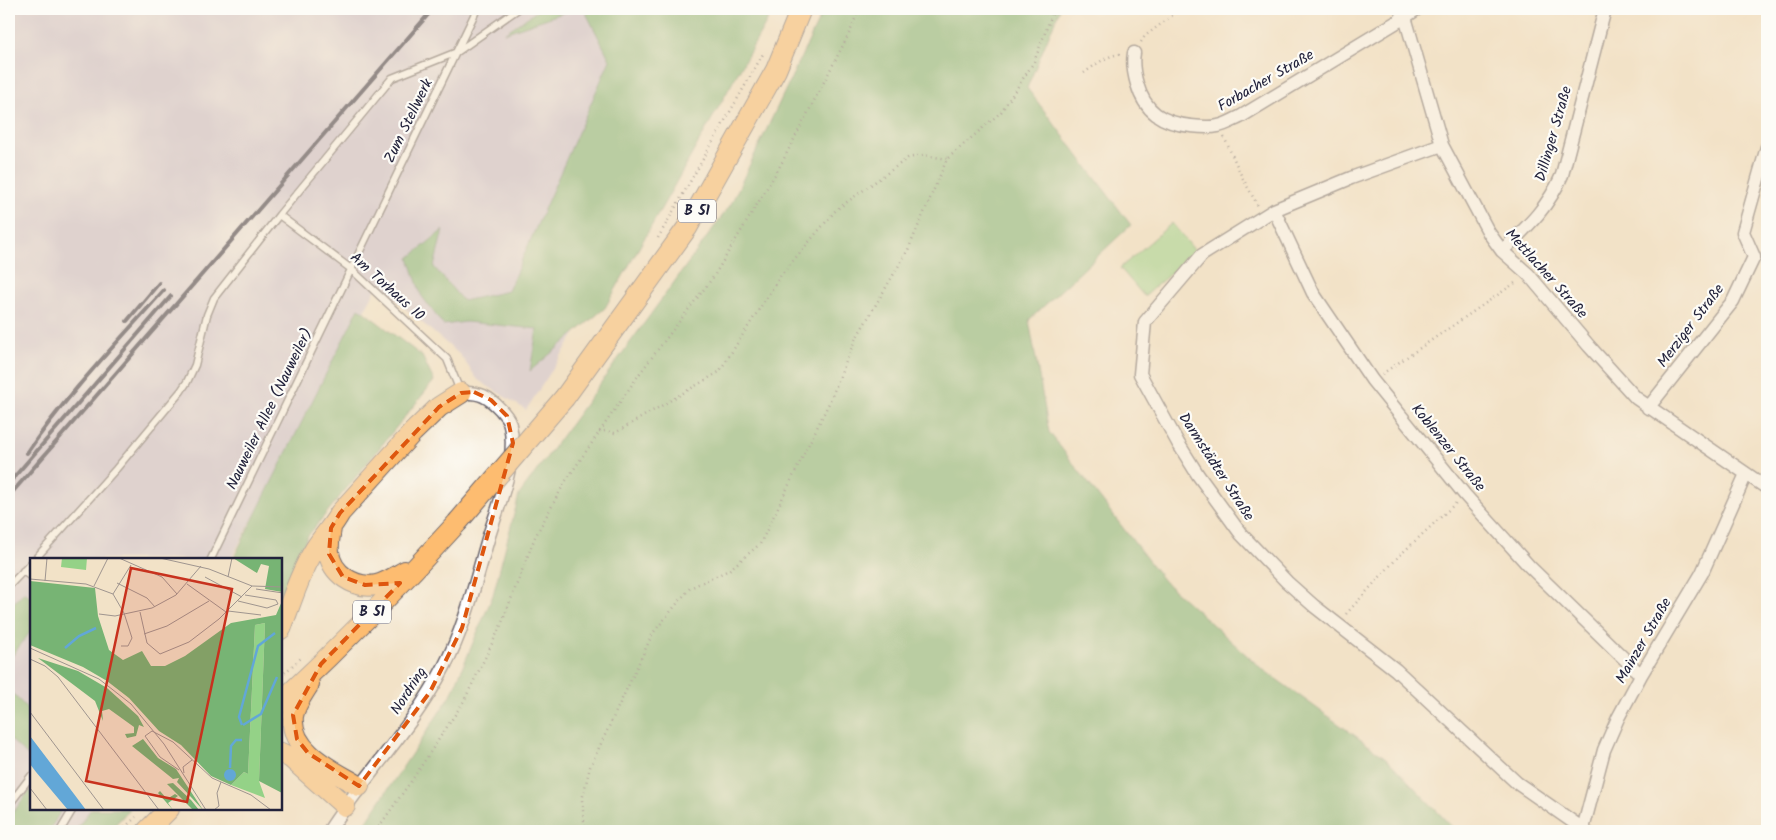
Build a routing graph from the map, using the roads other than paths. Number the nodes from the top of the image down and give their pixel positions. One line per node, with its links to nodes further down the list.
1 (477, 9): 7 (lane)
2 (518, 9): 7 (lane, Zum Stellwerk)
3 (801, 9): 22 (main road, B 51, bridge)
4 (1417, 9): 6 (street, Forbacher Straße)
5 (1605, 9): 13 (street, Dillinger Straße)
6 (1403, 13): 8 (street, Forbacher Straße); 9 (street, Mettlacher Straße)
7 (456, 52): 12 (lane); 14 (lane, Zum Stellwerk)
8 (1134, 53)
9 (1442, 145): 11 (street, Darmstädter Straße); 13 (street, Mettlacher Straße)
10 (1767, 147): 16 (street, Merziger Straße)
11 (1269, 213): 29 (street, Koblenzer Straße); 39 (street, Darmstädter Straße)
12 (279, 215): 14 (lane, Am Torhaus 10); 20 (lane)
13 (1502, 251): 16 (street, Mettlacher Straße)
14 (350, 270): 15 (lane, Am Torhaus 10); 21 (lane, Nauweiler Allee (Nauweiler))
15 (461, 393): 19 (main road); 33 (street, Nordring)
16 (1648, 408): 17 (street, Mettlacher Straße)
17 (1746, 474): 18 (street, Mettlacher Straße); 29 (street, Mainzer Straße)
18 (1767, 488)
19 (332, 528): 22 (main road); 27 (main road)
20 (36, 558)
21 (211, 558)
22 (423, 560): 28 (main road, B 51)
23 (30, 564): 24 (lane)
24 (24, 571): 25 (lane); 26 (lane)
25 (30, 575)
26 (9, 586)
27 (282, 626)
28 (321, 664): 30 (main road, B 51); 33 (main road)
29 (1641, 674): 39 (street, Mainzer Straße)
30 (282, 701)
31 (282, 754): 35 (main road)
32 (30, 777): 34 (lane)
33 (359, 786): 35 (street, Nordring)
34 (9, 804)
35 (345, 806): 41 (street, Nordring)
36 (72, 810): 40 (lane)
37 (168, 810): 38 (main road)
38 (142, 823)
39 (1584, 830)
40 (60, 831)
41 (329, 831)

